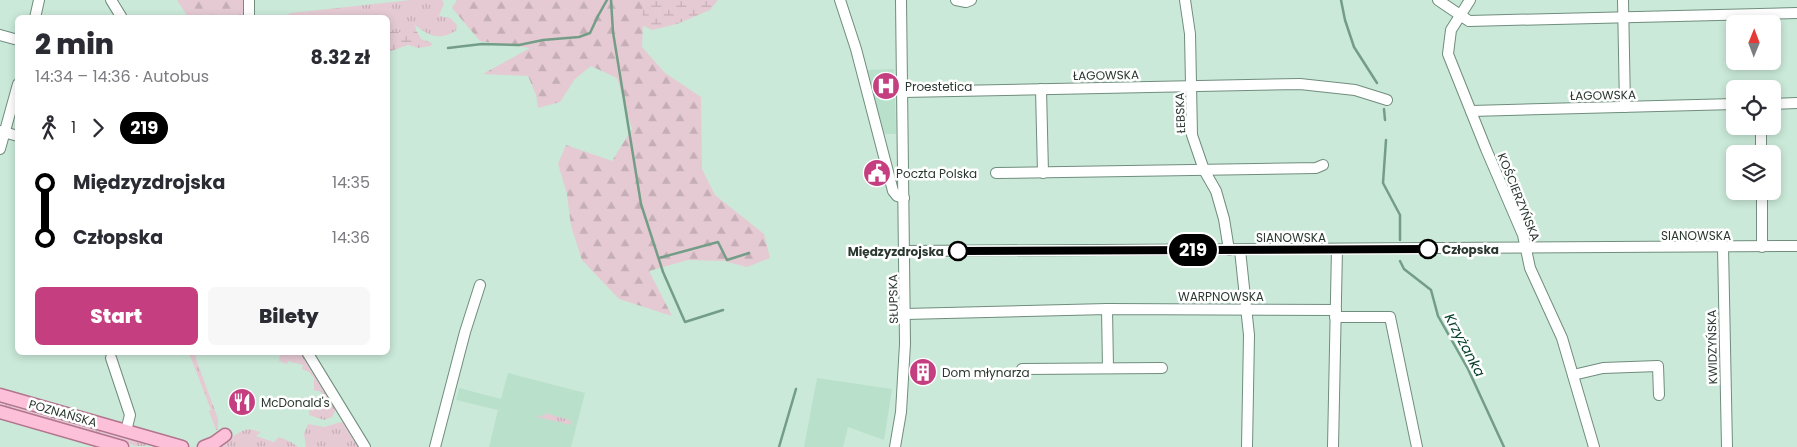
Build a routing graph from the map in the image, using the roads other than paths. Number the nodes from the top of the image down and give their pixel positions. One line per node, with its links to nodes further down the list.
1 (39, 0): 14 (street)
2 (111, 0): 15 (street)
3 (249, 0): 16 (street)
4 (840, 0): 37 (street)
5 (901, 0): 22 (street, SŁUPSKA)
6 (956, 0): 7 (street)
7 (971, 0)
8 (1185, 0): 20 (street, ŁEBSKA)
9 (1438, 0): 13 (street)
10 (1470, 0): 13 (street, KOŚCIERZYŃSKA)
11 (1623, 0): 17 (street)
12 (1797, 13): 17 (street)
13 (1460, 14): 17 (street); 29 (street, KOŚCIERZYŃSKA)
14 (35, 15)
15 (120, 15)
16 (249, 15)
17 (1623, 16): 28 (street)
18 (0, 35): 19 (street)
19 (15, 39)
20 (1191, 86): 21 (street, ŁAGOWSKA); 24 (street, ŁAGOWSKA); 34 (street, ŁEBSKA)
21 (1042, 89): 22 (street, ŁAGOWSKA); 36 (street)
22 (903, 92): 37 (street, SŁUPSKA)
23 (15, 93): 30 (street)
24 (1387, 100)
25 (1797, 103): 27 (street)
26 (1726, 104): 28 (street, ŁAGOWSKA)
27 (1781, 104)
28 (1625, 107): 29 (street, ŁAGOWSKA)
29 (1471, 111): 43 (street, KOŚCIERZYŃSKA)
30 (2, 132): 31 (street); 32 (street)
31 (15, 135)
32 (0, 149)
33 (1323, 165): 34 (street)
34 (1204, 170): 36 (street); 44 (street, ŁEBSKA)
35 (996, 172): 36 (street)
36 (1043, 172)
37 (904, 198): 45 (street, SŁUPSKA)
38 (1762, 200): 41 (street)
39 (1797, 246): 41 (street, SIANOWSKA)
40 (1723, 247): 41 (street, SIANOWSKA); 43 (street, SIANOWSKA); 74 (street, KWIDZYŃSKA)
41 (1762, 247)
42 (1337, 249): 43 (street, SIANOWSKA); 44 (street, SIANOWSKA); 49 (street)
43 (1526, 249): 56 (street, KOŚCIERZYŃSKA)
44 (1234, 250): 45 (street, SIANOWSKA); 47 (street, ŁEBSKA)
45 (905, 251): 50 (street, SŁUPSKA)
46 (480, 285): 68 (street)
47 (1246, 308): 48 (street, WARPNOWSKA); 49 (street, WARPNOWSKA); 70 (street, ŁEBSKA)
48 (1107, 309): 50 (street, WARPNOWSKA); 53 (street)
49 (1336, 313): 71 (street); 72 (street, WARPNOWSKA)
50 (905, 314): 69 (street, SŁUPSKA)
51 (309, 355): 67 (street)
52 (111, 358): 60 (street)
53 (1108, 368): 54 (street); 55 (street)
54 (1162, 368)
55 (1022, 369)
56 (1573, 375): 58 (street); 73 (street, KOŚCIERZYŃSKA)
57 (0, 394): 60 (main road, POZNAŃSKA)
58 (1659, 395)
59 (0, 412): 62 (main road, POZNAŃSKA)
60 (126, 431): 65 (main road, POZNAŃSKA)
61 (225, 435): 66 (main road)
62 (90, 438): 63 (main road); 64 (main road, POZNAŃSKA)
63 (104, 447)
64 (122, 447)
65 (182, 447)
66 (204, 447)
67 (365, 447)
68 (435, 447)
69 (895, 447)
70 (1246, 447)
71 (1333, 447)
72 (1417, 447)
73 (1594, 447)
74 (1727, 447)

